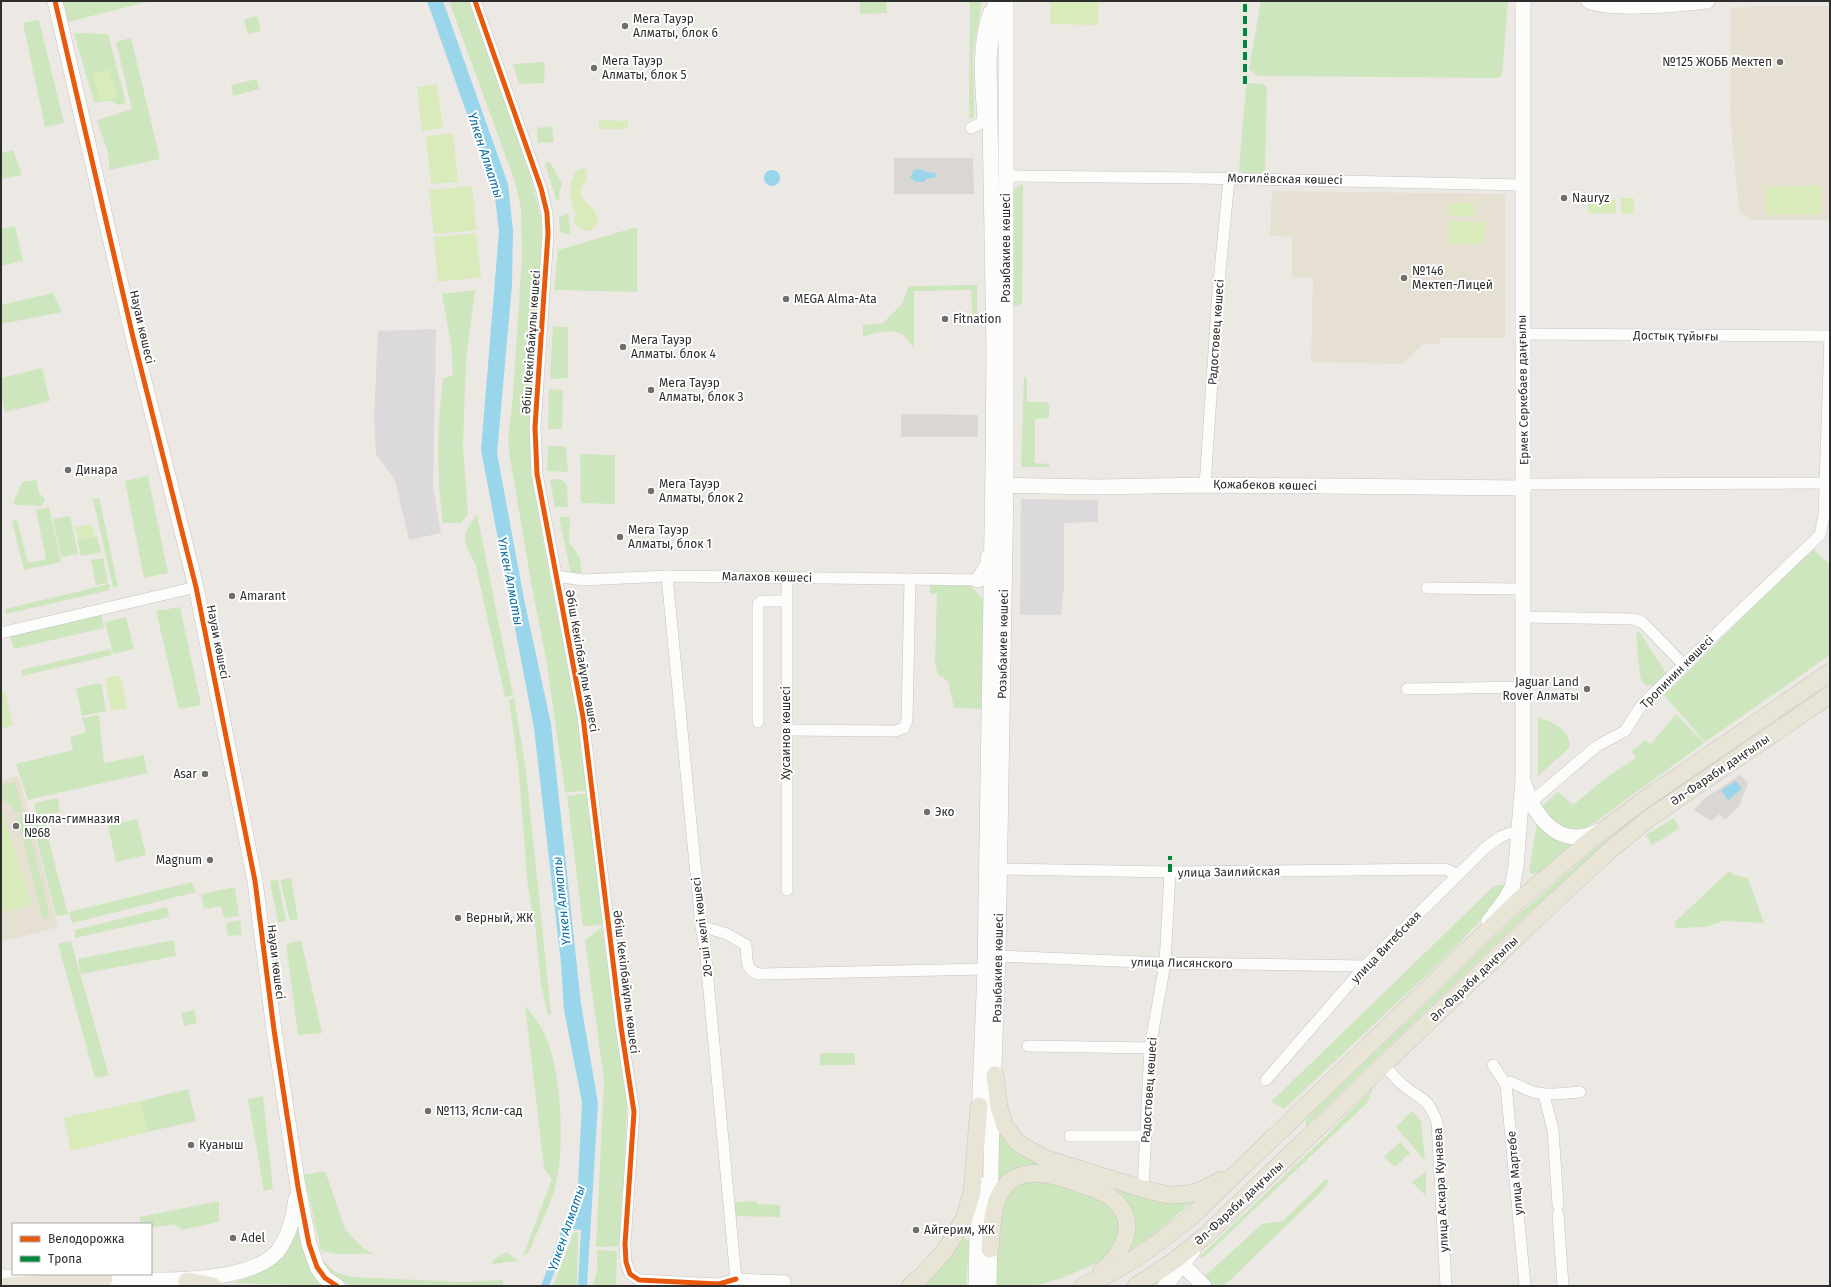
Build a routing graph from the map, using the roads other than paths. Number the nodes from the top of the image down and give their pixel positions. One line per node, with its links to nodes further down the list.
1 (55, 1): 24 (street, Науаи көшесі)
2 (475, 1): 19 (street, Әбіш Кекілбайұлы көшесі)
3 (992, 1): 9 (street)
4 (995, 1): 16 (street, Розыбакиев көшесі)
5 (1006, 1): 10 (street, Розыбакиев көшесі)
6 (1523, 1): 12 (street, Ермек Серкебаев даңғылы)
7 (1589, 1): 8 (street)
8 (1700, 2)
9 (971, 128)
10 (1006, 176): 11 (street, Могилёвская көшесі); 16 (street, Розыбакиев көшесі)
11 (1229, 178): 12 (street, Могилёвская көшесі); 17 (street, Радостовец көшесі)
12 (1523, 185): 13 (street, Ермек Серкебаев даңғылы)
13 (1522, 334): 14 (street, Достық тұйығы); 18 (street, Ермек Серкебаев даңғылы)
14 (1830, 336): 15 (street)
15 (1824, 483): 18 (street); 30 (street, Тропинин көшесі)
16 (999, 485): 17 (street, Қожабеков көшесі); 23 (street, Розыбакиев көшесі); 23 (street, Розыбакиев көшесі)
17 (1205, 485): 18 (street, Қожабеков көшесі)
18 (1524, 486): 26 (street, Ермек Серкебаев даңғылы)
19 (556, 576): 20 (street, Малахов көшесі); 71 (street, Әбіш Кекілбайұлы көшесі)
20 (667, 576): 21 (street, Малахов көшесі); 45 (street, 20-ші желі көшесі)
21 (787, 577): 22 (street, Малахов көшесі); 27 (street, Хусаинов көшесі)
22 (910, 579): 23 (street, Малахов көшесі); 36 (street)
23 (992, 581): 41 (street, Розыбакиев көшесі); 50 (street, Розыбакиев көшесі)
24 (196, 587): 29 (street); 64 (street, Науаи көшесі)
25 (1427, 588): 26 (street)
26 (1523, 589): 28 (street, Ермек Серкебаев даңғылы)
27 (786, 601): 35 (street); 36 (street, Хусаинов көшесі)
28 (1523, 618): 30 (street); 32 (street, Ермек Серкебаев даңғылы)
29 (1, 633)
30 (1684, 665): 38 (street, Тропинин көшесі)
31 (1830, 672): 39 (main road, Әл-Фараби даңғылы)
32 (1522, 687): 33 (street); 37 (street, Ермек Серкебаев даңғылы)
33 (1407, 689)
34 (1830, 696): 54 (main road, Әл-Фараби даңғылы)
35 (758, 722)
36 (787, 730): 44 (street, Хусаинов көшесі)
37 (1523, 780): 38 (street); 40 (street)
38 (1531, 802): 39 (street)
39 (1610, 825): 47 (main road, Әл-Фараби даңғылы)
40 (1519, 833): 43 (street, улица Витебская); 47 (street)
41 (1000, 869): 42 (street, улица Заилийская); 46 (street, Розыбакиев көшесі)
42 (1170, 872): 43 (street, улица Заилийская); 48 (street, Радостовец көшесі)
43 (1458, 875): 49 (street, улица Витебская)
44 (787, 890)
45 (701, 926): 50 (street); 71 (street, 20-ші желі көшесі)
46 (998, 956): 48 (street, улица Лисянского); 55 (street, Розыбакиев көшесі)
47 (1459, 958): 63 (main road, Әл-Фараби даңғылы)
48 (1165, 963): 49 (street, улица Лисянского); 52 (street, Радостовец көшесі)
49 (1365, 966): 56 (street, улица Витебская)
50 (985, 969): 60 (street, Розыбакиев көшесі)
51 (1028, 1046): 52 (street)
52 (1150, 1048): 62 (street, Радостовец көшесі)
53 (1493, 1064): 57 (street, улица Мартебе)
54 (1384, 1065): 66 (main road, Әл-Фараби даңғылы); 86 (street, улица Аскара Кунаева)
55 (995, 1075): 65 (main road); 67 (street, Розыбакиев көшесі)
56 (1266, 1080)
57 (1506, 1085): 59 (street); 87 (street, улица Мартебе)
58 (1580, 1092): 59 (street)
59 (1544, 1094): 88 (street)
60 (980, 1106): 78 (main road); 79 (street)
61 (1070, 1136): 62 (street)
62 (1146, 1136): 65 (street, Радостовец көшесі)
63 (1237, 1171): 65 (main road); 82 (main road)
64 (298, 1187): 72 (street, Науаи көшесі); 76 (street, Науаи көшесі)
65 (1143, 1189)
66 (1206, 1235): 68 (street); 83 (main road, Әл-Фараби даңғылы)
67 (990, 1249): 80 (street, Розыбакиев көшесі); 81 (main road)
68 (1186, 1268): 73 (street); 85 (street)
69 (1, 1277): 70 (street)
70 (104, 1279): 72 (street); 74 (main road)
71 (736, 1279): 77 (street, Әбіш Кекілбайұлы көшесі)
72 (187, 1281): 75 (main road)
73 (1168, 1282): 84 (street)
74 (7, 1286)
75 (213, 1286)
76 (337, 1286)
77 (785, 1286)
78 (910, 1286)
79 (976, 1286)
80 (989, 1286)
81 (1079, 1286)
82 (1082, 1286)
83 (1136, 1286)
84 (1154, 1286)
85 (1204, 1286)
86 (1446, 1286)
87 (1525, 1286)
88 (1563, 1286)

